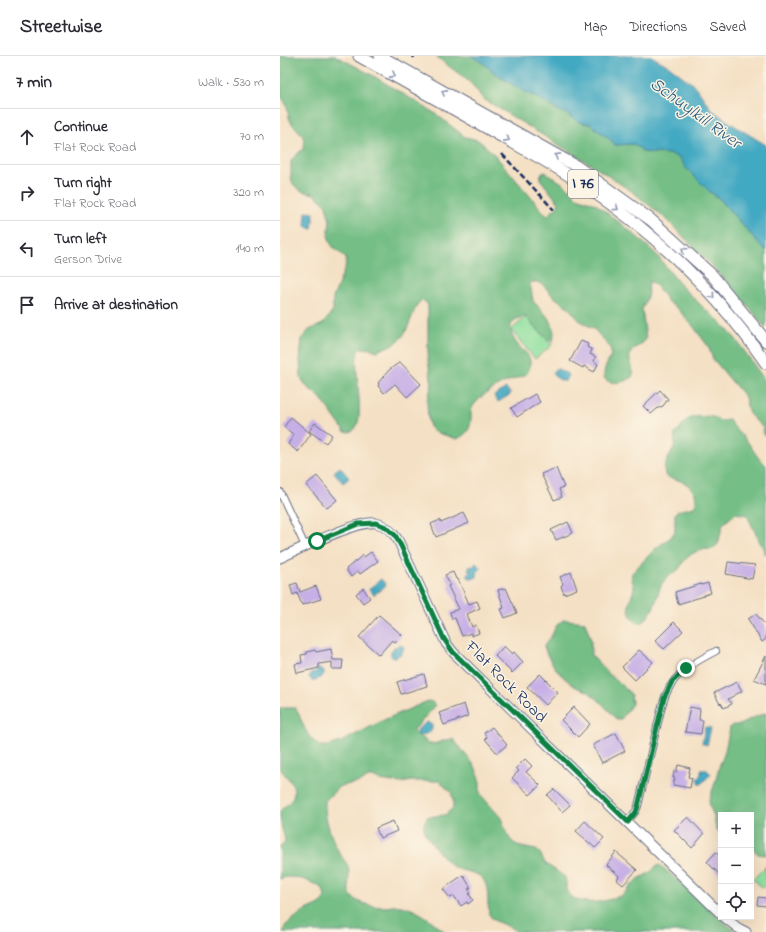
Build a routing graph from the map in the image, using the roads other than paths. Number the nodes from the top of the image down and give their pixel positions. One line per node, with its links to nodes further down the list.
1 (359, 56): 4 (highway, I 76, one-way to 4)
2 (380, 56): 3 (highway, I 76, one-way to 2)
3 (766, 341)
4 (766, 363)
5 (280, 492): 6 (street)
6 (305, 546): 7 (street, Flat Rock Road); 9 (street, Flat Rock Road)
7 (280, 558)
8 (716, 651): 9 (street)
9 (628, 822): 10 (street, Flat Rock Road)
10 (718, 911)
11 (728, 920): 12 (street)
12 (746, 932)

